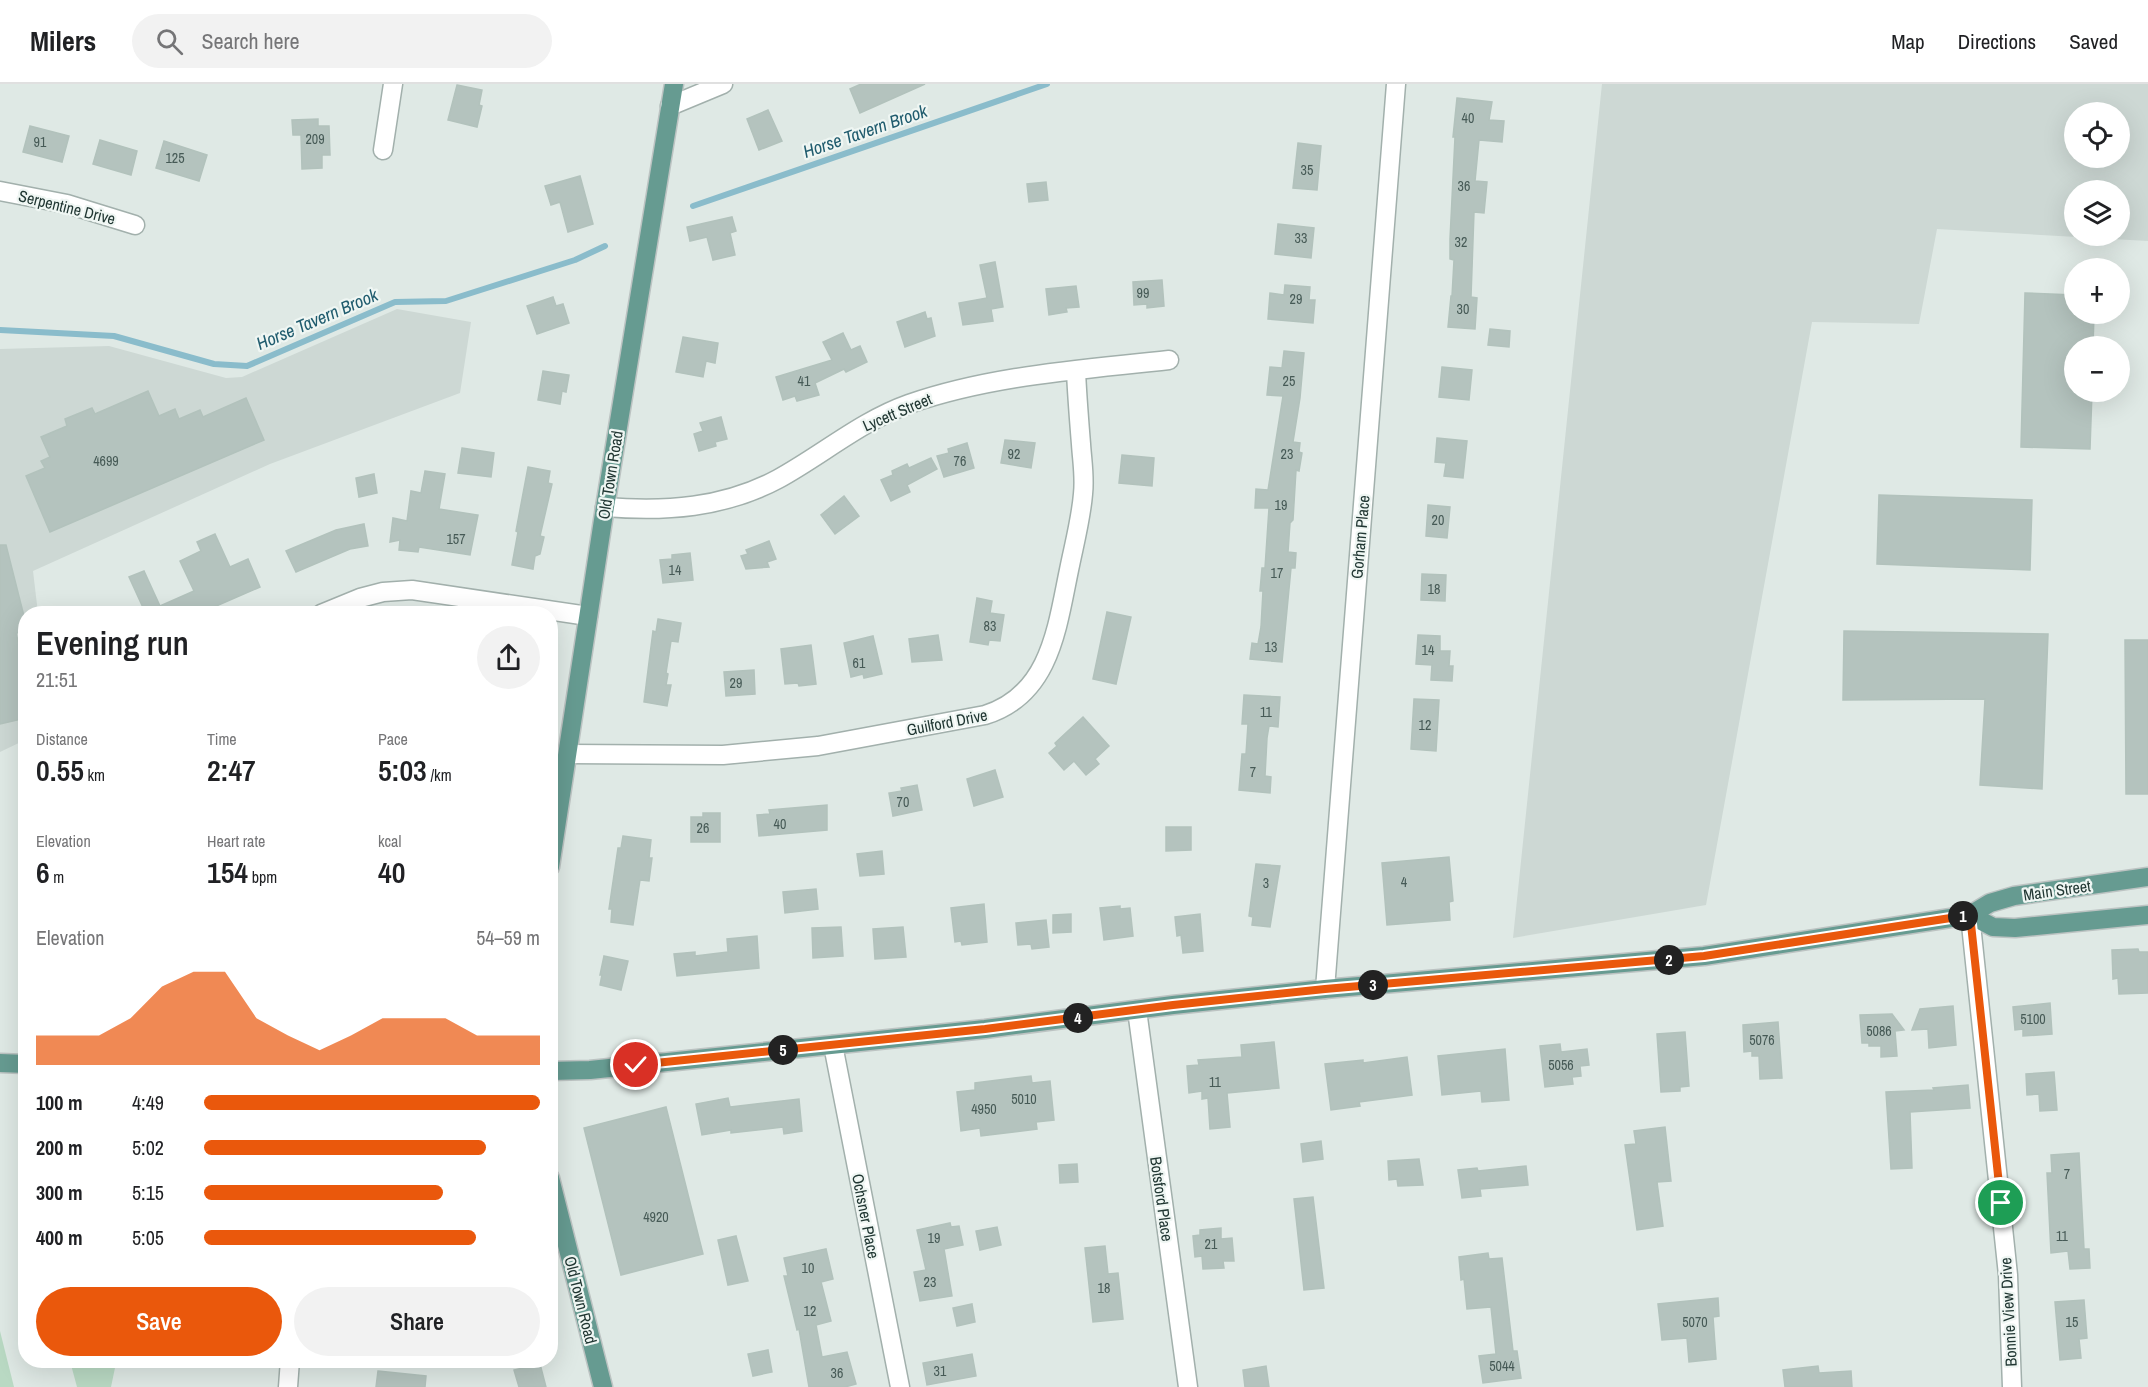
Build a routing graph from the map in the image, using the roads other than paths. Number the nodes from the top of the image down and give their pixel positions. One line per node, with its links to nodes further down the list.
1 (393, 84): 6 (street)
2 (674, 84): 5 (main road, Old Town Road)
3 (723, 84): 5 (street)
4 (1396, 84): 21 (street, Gorham Place)
5 (670, 106): 11 (main road, Old Town Road)
6 (383, 150)
7 (0, 191): 8 (street, Serpentine Drive)
8 (135, 225)
9 (1169, 360): 10 (street, Lycett Street)
10 (1076, 371): 11 (street, Lycett Street); 16 (street, Guilford Drive)
11 (605, 507): 15 (main road, Old Town Road)
12 (340, 606): 13 (street)
13 (520, 606)
14 (558, 612): 15 (street)
15 (588, 616): 16 (main road, Old Town Road)
16 (568, 754): 17 (main road, Old Town Road)
17 (558, 817)
18 (2148, 877): 19 (main road, Main Street)
19 (1970, 915): 20 (main road, Main Street); 21 (main road, Main Street); 33 (street, Bonnie View Drive)
20 (2148, 915)
21 (1325, 989): 22 (main road, Main Street)
22 (1137, 1010): 23 (main road, Main Street); 32 (street, Botsford Place)
23 (833, 1046): 26 (main road, Main Street); 31 (street, Ochsner Place)
24 (0, 1063): 25 (main road)
25 (18, 1064)
26 (558, 1071)
27 (558, 1210): 30 (main road, Old Town Road)
28 (289, 1368): 29 (street)
29 (288, 1387)
30 (603, 1387)
31 (900, 1387)
32 (1188, 1387)
33 (2012, 1387)

